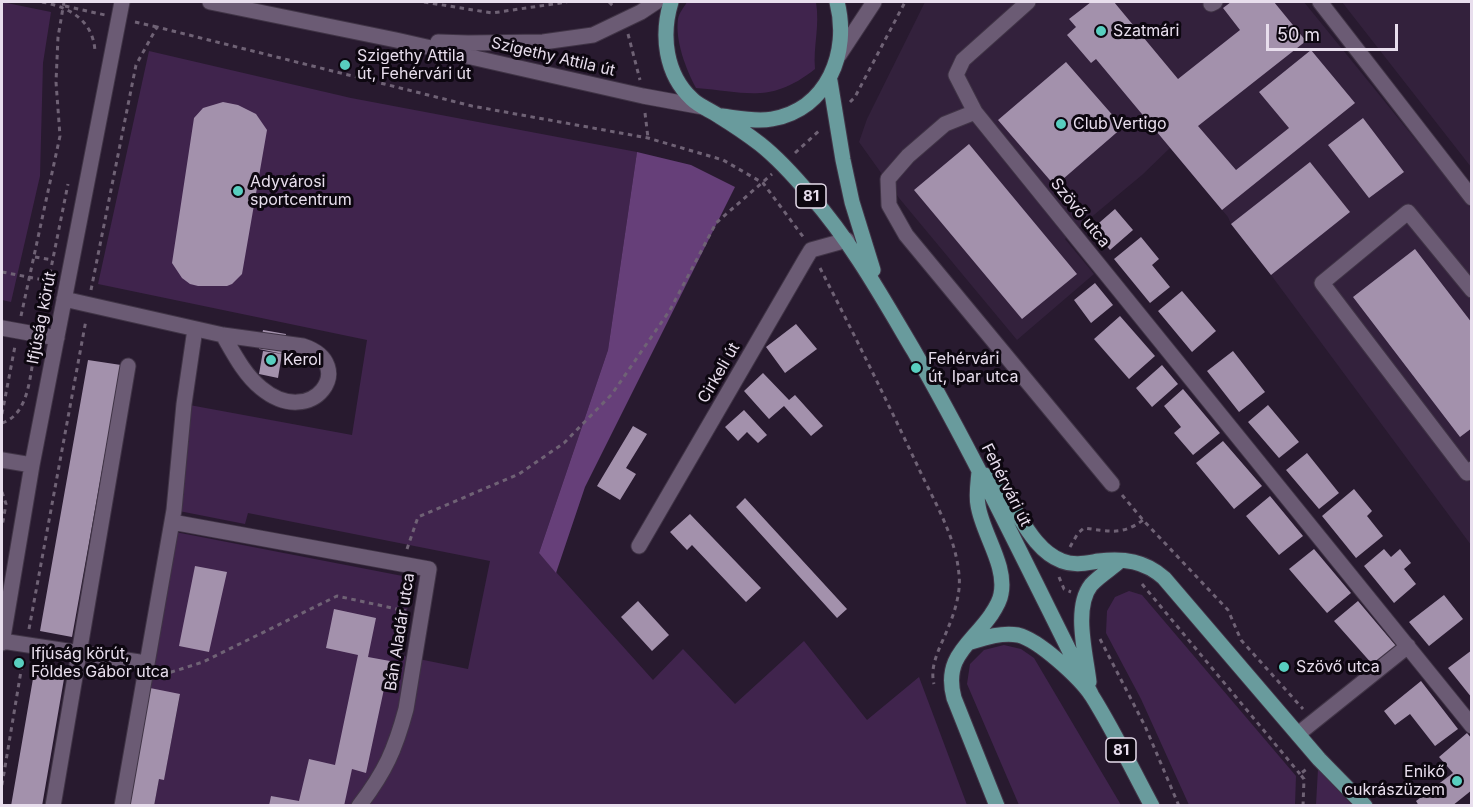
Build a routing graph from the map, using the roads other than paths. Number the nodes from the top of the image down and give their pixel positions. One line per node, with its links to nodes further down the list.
1 (122, 2): 19 (street, Ifjúság körút)
2 (210, 2): 9 (street, Szigethy Attila út)
3 (656, 2): 9 (street, Szigethy Attila út)
4 (670, 2): 12 (main road, Fehérvári út / 81)
5 (837, 2): 10 (main road, Fehérvári út / 81)
6 (874, 2): 10 (street)
7 (1028, 2): 13 (street, Szövő utca)
8 (1320, 2): 15 (street)
9 (396, 40): 12 (street, Szigethy Attila út)
10 (839, 55): 11 (main road, Fehérvári út / 81)
11 (830, 81): 14 (main road, Fehérvári út / 81); 18 (main road, Fehérvári út / 81)
12 (703, 107): 14 (main road, Fehérvári út / 81)
13 (975, 111): 29 (street); 36 (street, Szövő utca)
14 (719, 116): 16 (main road, Fehérvári út / 81)
15 (1472, 198)
16 (847, 240): 18 (main road, Fehérvári út / 81); 31 (street, Cirkeli út)
17 (1472, 290): 28 (street)
18 (882, 296): 27 (main road, Fehérvári út / 81)
19 (64, 299): 21 (street); 23 (street, Ifjúság körút)
20 (2, 328): 23 (street)
21 (195, 329): 22 (street); 30 (street)
22 (223, 335): 22 (street)
23 (57, 338): 26 (street, Ifjúság körút)
24 (128, 366): 37 (street)
25 (2, 460): 26 (street)
26 (32, 465): 32 (street, Ifjúság körút)
27 (979, 469): 33 (main road); 35 (main road); 39 (main road, Fehérvári út / 81)
28 (1472, 469)
29 (1112, 484)
30 (172, 522): 38 (street); 44 (street, Bán Aladár utca)
31 (639, 546)
32 (9, 559): 34 (street, Ifjúság körút)
33 (1120, 561): 39 (main road); 41 (main road)
34 (2, 642): 37 (street)
35 (968, 643): 39 (main road); 45 (main road)
36 (1408, 646): 40 (street, Szövő utca); 41 (street)
37 (79, 652): 38 (street); 42 (street)
38 (146, 663): 43 (street)
39 (1091, 694): 46 (main road, 81)
40 (1472, 726)
41 (1298, 734): 47 (main road)
42 (53, 806)
43 (122, 806)
44 (359, 806)
45 (997, 806)
46 (1152, 806)
47 (1365, 806)

